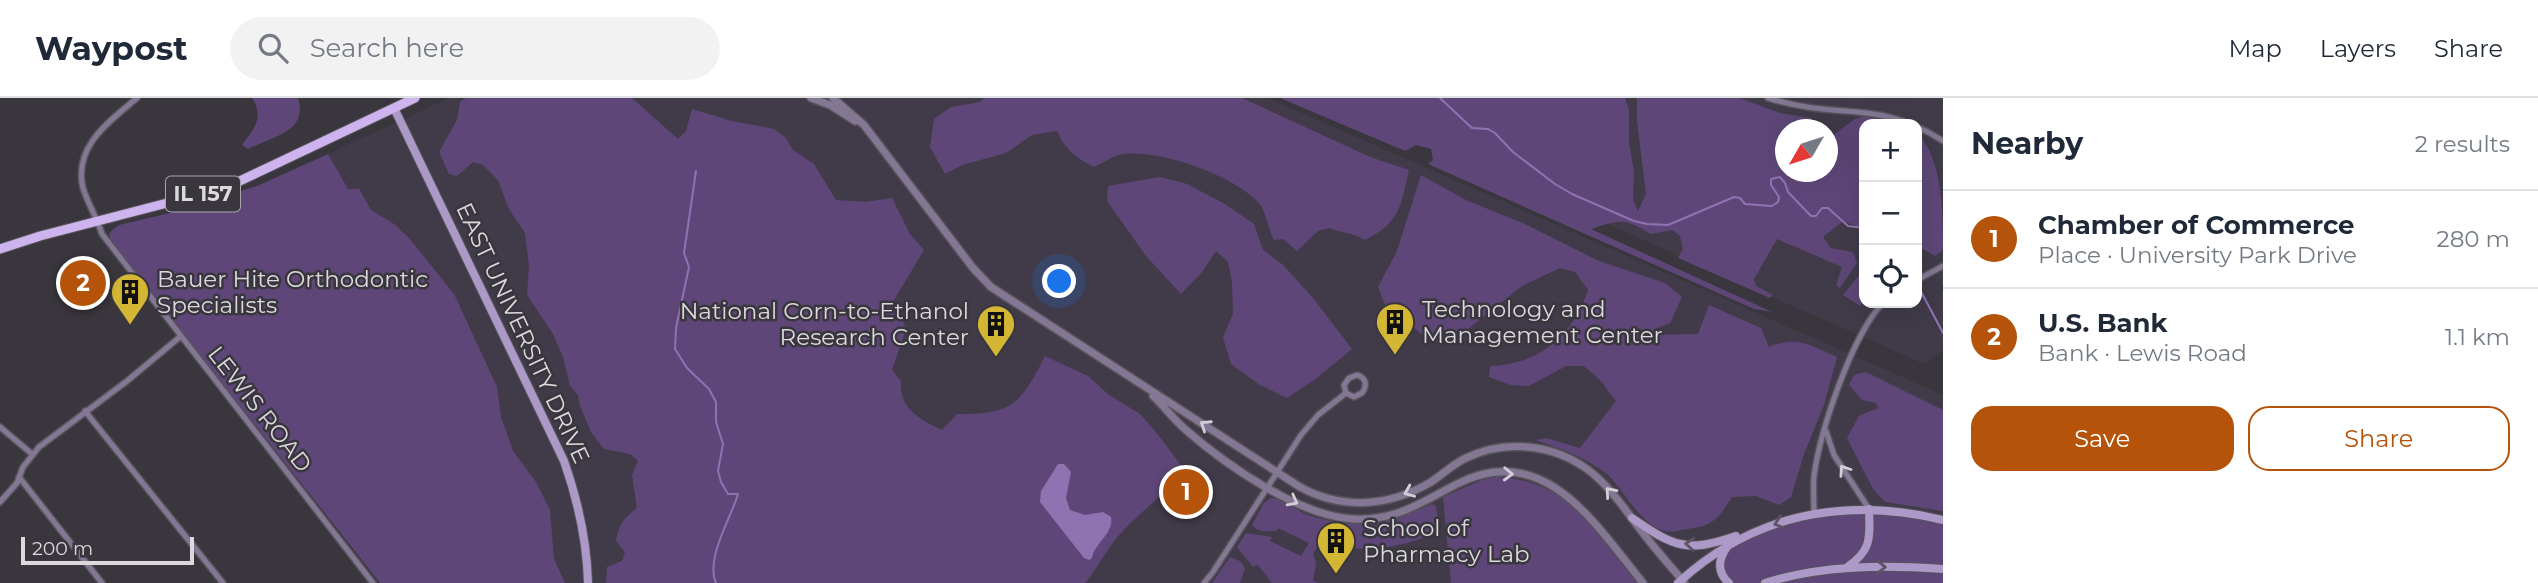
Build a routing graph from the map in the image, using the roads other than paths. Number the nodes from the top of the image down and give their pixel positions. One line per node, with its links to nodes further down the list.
1 (137, 98): 12 (street, LEWIS ROAD)
2 (389, 98): 8 (main road)
3 (415, 98): 8 (main road, IL 157)
4 (811, 98): 10 (street)
5 (833, 98): 10 (street)
6 (1768, 98): 7 (street)
7 (1849, 104)
8 (394, 108): 12 (main road, IL 157); 42 (main road, EAST UNIVERSITY DRIVE)
9 (1922, 123): 11 (street)
10 (876, 140): 18 (street)
11 (1943, 141)
12 (97, 220): 13 (main road, IL 157); 17 (street, LEWIS ROAD)
13 (0, 249)
14 (1943, 267): 15 (street)
15 (1922, 278)
16 (1879, 308): 22 (street)
17 (181, 336): 20 (street); 41 (street, LEWIS ROAD)
18 (1143, 386): 24 (street, one-way to 18); 27 (street)
19 (1346, 393): 19 (street); 24 (street)
20 (85, 411): 23 (street); 40 (street)
21 (0, 427): 23 (street)
22 (1826, 428): 30 (street, one-way to 22); 31 (street)
23 (32, 454): 25 (street)
24 (1277, 473): 26 (street, one-way to 24); 27 (street)
25 (19, 477): 29 (street); 39 (street)
26 (1433, 480): 28 (street); 32 (street, one-way to 26)
27 (1268, 487): 28 (street, one-way to 28); 43 (street)
28 (1440, 494): 44 (street, one-way to 44)
29 (0, 502)
30 (1869, 509): 31 (main road); 33 (main road); 37 (main road)
31 (1814, 514): 34 (main road, one-way to 34)
32 (1632, 518): 34 (main road, one-way to 32); 38 (street)
33 (1943, 520)
34 (1753, 532): 35 (main road)
35 (1729, 544): 38 (main road); 45 (main road)
36 (1943, 569): 37 (main road, one-way to 36)
37 (1843, 570): 46 (main road)
38 (1681, 582)
39 (102, 583)
40 (223, 583)
41 (373, 583)
42 (588, 583)
43 (1204, 583)
44 (1643, 583)
45 (1729, 583)
46 (1765, 583)

